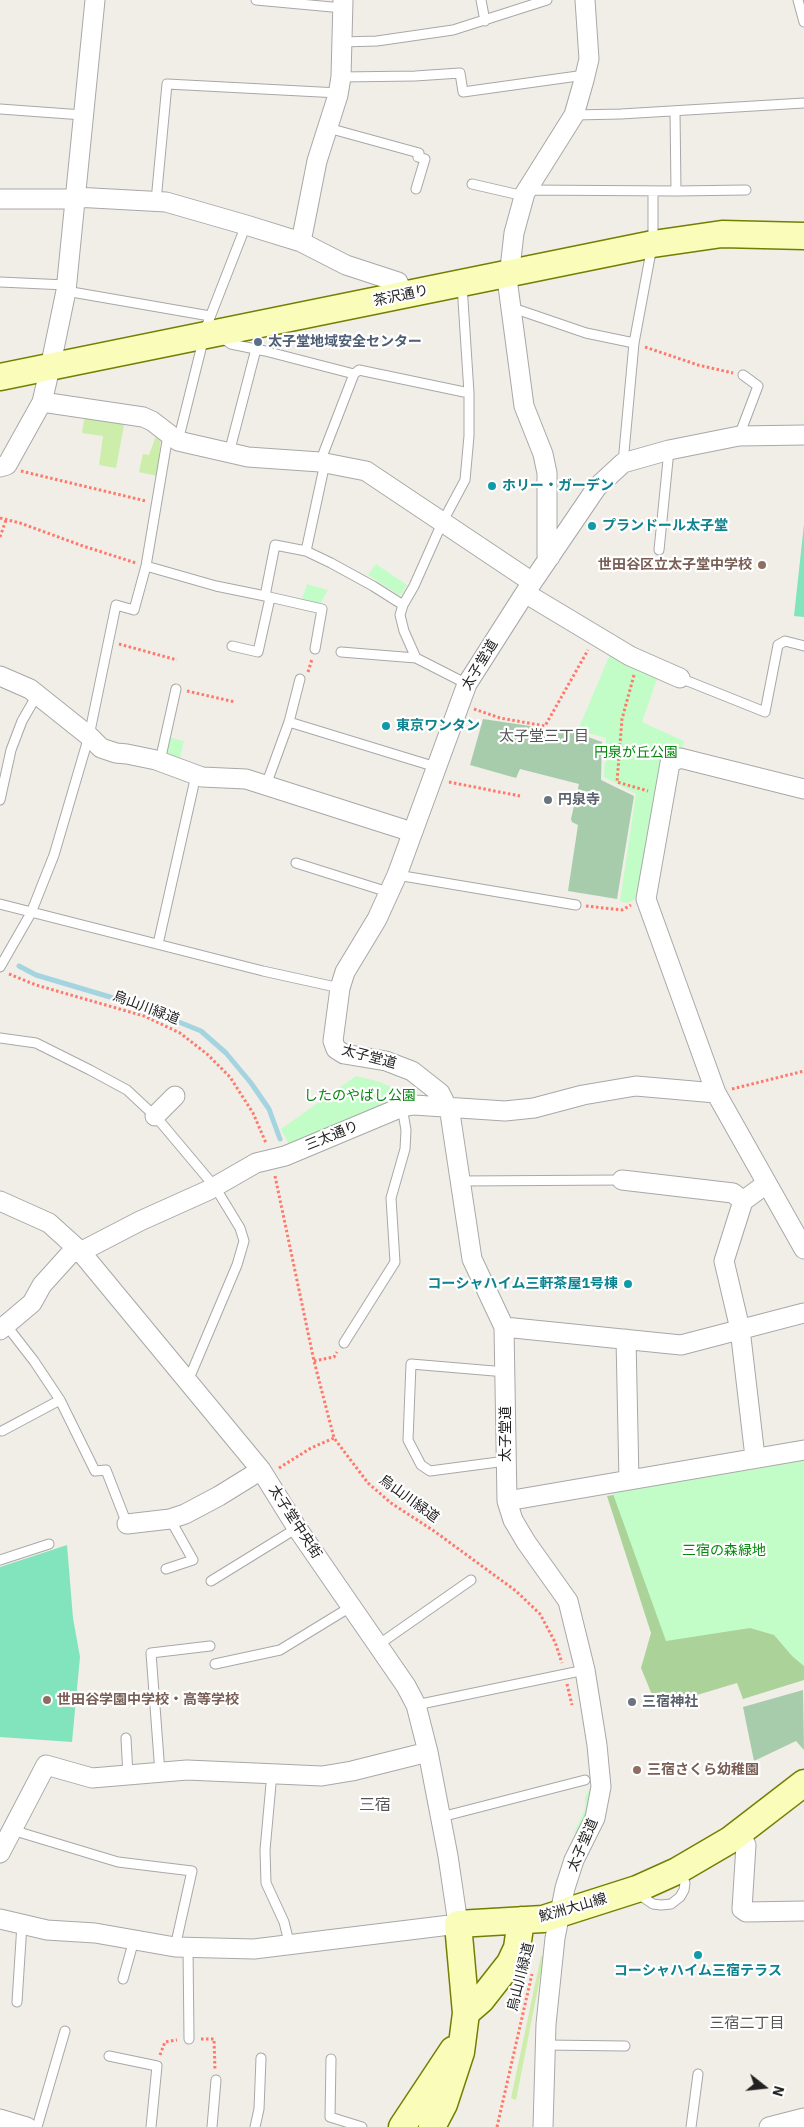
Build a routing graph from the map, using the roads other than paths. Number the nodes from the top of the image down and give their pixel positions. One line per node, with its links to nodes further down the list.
1 (95, 0): 16 (street)
2 (256, 0): 7 (lane)
3 (481, 0): 8 (lane)
4 (547, 0): 8 (lane)
5 (585, 0): 11 (street)
6 (798, 0): 9 (lane)
7 (343, 4): 10 (street)
8 (485, 21): 10 (lane)
9 (804, 22)
10 (342, 42): 12 (street)
11 (585, 75): 12 (lane); 17 (street)
12 (340, 85): 18 (street); 27 (lane)
13 (804, 103): 15 (lane)
14 (0, 109): 16 (lane)
15 (675, 111): 17 (lane); 23 (lane)
16 (83, 115): 25 (street)
17 (574, 115): 24 (street)
18 (328, 128): 20 (lane); 30 (street)
19 (472, 184): 24 (lane)
20 (416, 189)
21 (746, 190): 23 (lane)
22 (653, 191): 23 (lane); 24 (lane); 31 (lane)
23 (676, 191)
24 (526, 193): 32 (street)
25 (75, 198): 26 (street); 27 (street); 35 (street)
26 (0, 199)
27 (156, 201): 28 (street)
28 (246, 225): 30 (street); 38 (lane)
29 (804, 236): 31 (main road, 茶沢通り)
30 (301, 242): 36 (street)
31 (651, 251): 32 (main road, 茶沢通り); 39 (lane)
32 (510, 274): 34 (main road, 茶沢通り); 37 (street)
33 (0, 282): 35 (lane)
34 (462, 283): 36 (main road, 茶沢通り); 45 (lane)
35 (66, 288): 38 (lane); 41 (street)
36 (403, 295): 38 (main road, 茶沢通り)
37 (510, 308): 39 (lane); 58 (street)
38 (209, 328): 40 (lane); 41 (main road, 茶沢通り); 49 (lane)
39 (634, 343): 53 (lane)
40 (256, 349): 42 (lane); 51 (lane)
41 (50, 368): 44 (main road, 茶沢通り); 46 (street)
42 (354, 374): 45 (lane); 52 (lane)
43 (743, 375): 48 (lane)
44 (0, 377)
45 (469, 393): 55 (lane)
46 (42, 402): 49 (street); 54 (street)
47 (804, 435): 48 (street, 太子堂道)
48 (739, 436): 50 (street, 太子堂道)
49 (174, 438): 51 (street); 59 (lane)
50 (669, 450): 53 (street, 太子堂道); 56 (lane)
51 (229, 453): 52 (street)
52 (322, 463): 55 (street); 57 (lane)
53 (623, 463): 58 (street, 太子堂道)
54 (1, 467)
55 (442, 523): 60 (street); 62 (lane)
56 (659, 550)
57 (306, 552): 61 (lane); 62 (lane)
58 (550, 557): 60 (street, 太子堂道)
59 (146, 566): 61 (lane); 75 (lane)
60 (528, 587): 69 (street); 71 (street, 太子堂道)
61 (268, 597): 63 (lane); 65 (lane)
62 (403, 605): 67 (lane)
63 (232, 646)
64 (804, 646): 69 (lane)
65 (315, 649)
66 (341, 652): 67 (lane)
67 (416, 658): 71 (lane)
68 (0, 676): 73 (street)
69 (680, 678)
70 (300, 679): 74 (lane)
71 (467, 684): 77 (street, 太子堂道)
72 (176, 689): 76 (lane)
73 (37, 695): 75 (street); 81 (lane)
74 (289, 722): 77 (lane); 79 (lane)
75 (89, 736): 76 (street); 88 (lane)
76 (160, 762): 78 (street)
77 (433, 773): 82 (street, 太子堂道)
78 (196, 775): 79 (street); 89 (lane)
79 (266, 785): 82 (street)
80 (804, 789): 93 (street)
81 (0, 800)
82 (412, 832): 84 (street, 太子堂道)
83 (296, 863): 85 (lane)
84 (397, 875): 85 (street, 太子堂道); 87 (lane)
85 (388, 892): 91 (street, 太子堂道)
86 (0, 904): 88 (lane)
87 (576, 904)
88 (32, 912): 89 (lane); 90 (lane)
89 (158, 944): 91 (lane)
90 (2, 969)
91 (340, 988): 95 (street, 太子堂道)
92 (0, 1038): 97 (lane)
93 (716, 1093): 95 (street, 三太通り); 100 (street)
94 (175, 1096): 97 (street)
95 (448, 1107): 96 (street, 三太通り); 99 (street, 太子堂道)
96 (402, 1108): 101 (street, 三太通り); 111 (lane)
97 (155, 1116): 101 (lane)
98 (622, 1180): 99 (lane); 103 (street)
99 (461, 1181): 108 (street, 太子堂道)
100 (766, 1184): 103 (street); 104 (street)
101 (215, 1187): 105 (street, 三太通り); 113 (lane)
102 (0, 1201): 105 (street, 太子堂中央街)
103 (743, 1201): 109 (street)
104 (804, 1249)
105 (80, 1251): 107 (street, 三太通り); 113 (street, 太子堂中央街)
106 (804, 1313): 109 (street)
107 (3, 1327): 114 (lane)
108 (504, 1327): 110 (street); 112 (street, 太子堂道)
109 (740, 1328): 110 (street); 117 (street)
110 (626, 1339): 120 (street)
111 (344, 1343)
112 (506, 1372): 118 (street, 太子堂道); 118 (lane)
113 (188, 1381): 119 (street, 太子堂中央街)
114 (60, 1400): 115 (lane); 123 (lane)
115 (2, 1431)
116 (804, 1450): 117 (street)
117 (755, 1457): 120 (street)
118 (506, 1461): 121 (street, 太子堂道)
119 (263, 1473): 122 (street); 124 (street, 太子堂中央街)
120 (629, 1480): 121 (street)
121 (507, 1502): 134 (street, 太子堂道)
122 (170, 1519): 123 (street); 127 (lane)
123 (128, 1524)
124 (298, 1528): 129 (lane); 130 (street, 太子堂中央街)
125 (49, 1544): 126 (lane)
126 (0, 1560)
127 (166, 1569)
128 (471, 1580): 131 (lane)
129 (211, 1581)
130 (352, 1606): 131 (street, 太子堂中央街); 133 (lane)
131 (378, 1645): 135 (street, 太子堂中央街)
132 (210, 1646): 138 (lane)
133 (215, 1664)
134 (584, 1670): 135 (lane); 148 (street, 太子堂道)
135 (416, 1704): 137 (street, 太子堂中央街)
136 (126, 1738): 140 (lane)
137 (428, 1752): 139 (street); 143 (street, 太子堂中央街)
138 (160, 1773): 139 (street); 140 (street)
139 (272, 1774): 154 (lane)
140 (128, 1776): 144 (street)
141 (585, 1780): 143 (lane)
142 (801, 1790): 145 (main road, 鮫洲大山線)
143 (441, 1818): 152 (street, 太子堂中央街)
144 (12, 1830): 146 (street); 155 (lane)
145 (739, 1833): 147 (street); 148 (main road, 鮫洲大山線)
146 (0, 1853)
147 (804, 1911)
148 (560, 1913): 150 (main road, 鮫洲大山線); 162 (street, 太子堂道)
149 (0, 1919): 151 (street)
150 (521, 1920): 152 (main road, 鮫洲大山線); 158 (main road)
151 (22, 1924): 153 (street); 157 (lane)
152 (458, 1924): 154 (street); 158 (main road)
153 (134, 1940): 155 (street); 156 (lane)
154 (290, 1946): 155 (street)
155 (181, 1947): 161 (lane)
156 (123, 1979)
157 (17, 2002)
158 (466, 2013): 160 (main road)
159 (65, 2031): 172 (lane)
160 (463, 2038): 177 (main road); 178 (main road)
161 (189, 2039)
162 (545, 2045): 163 (lane); 179 (street, 太子堂道)
163 (625, 2046)
164 (109, 2056): 173 (lane)
165 (261, 2058): 175 (lane)
166 (331, 2059): 176 (lane)
167 (698, 2074): 180 (lane)
168 (216, 2080): 174 (lane)
169 (804, 2118): 181 (street)
170 (3, 2122): 171 (street)
171 (26, 2127)
172 (37, 2127)
173 (151, 2127)
174 (212, 2127)
175 (255, 2127)
176 (362, 2127)
177 (402, 2127)
178 (432, 2127)
179 (543, 2127)
180 (691, 2127)
181 (769, 2127)

